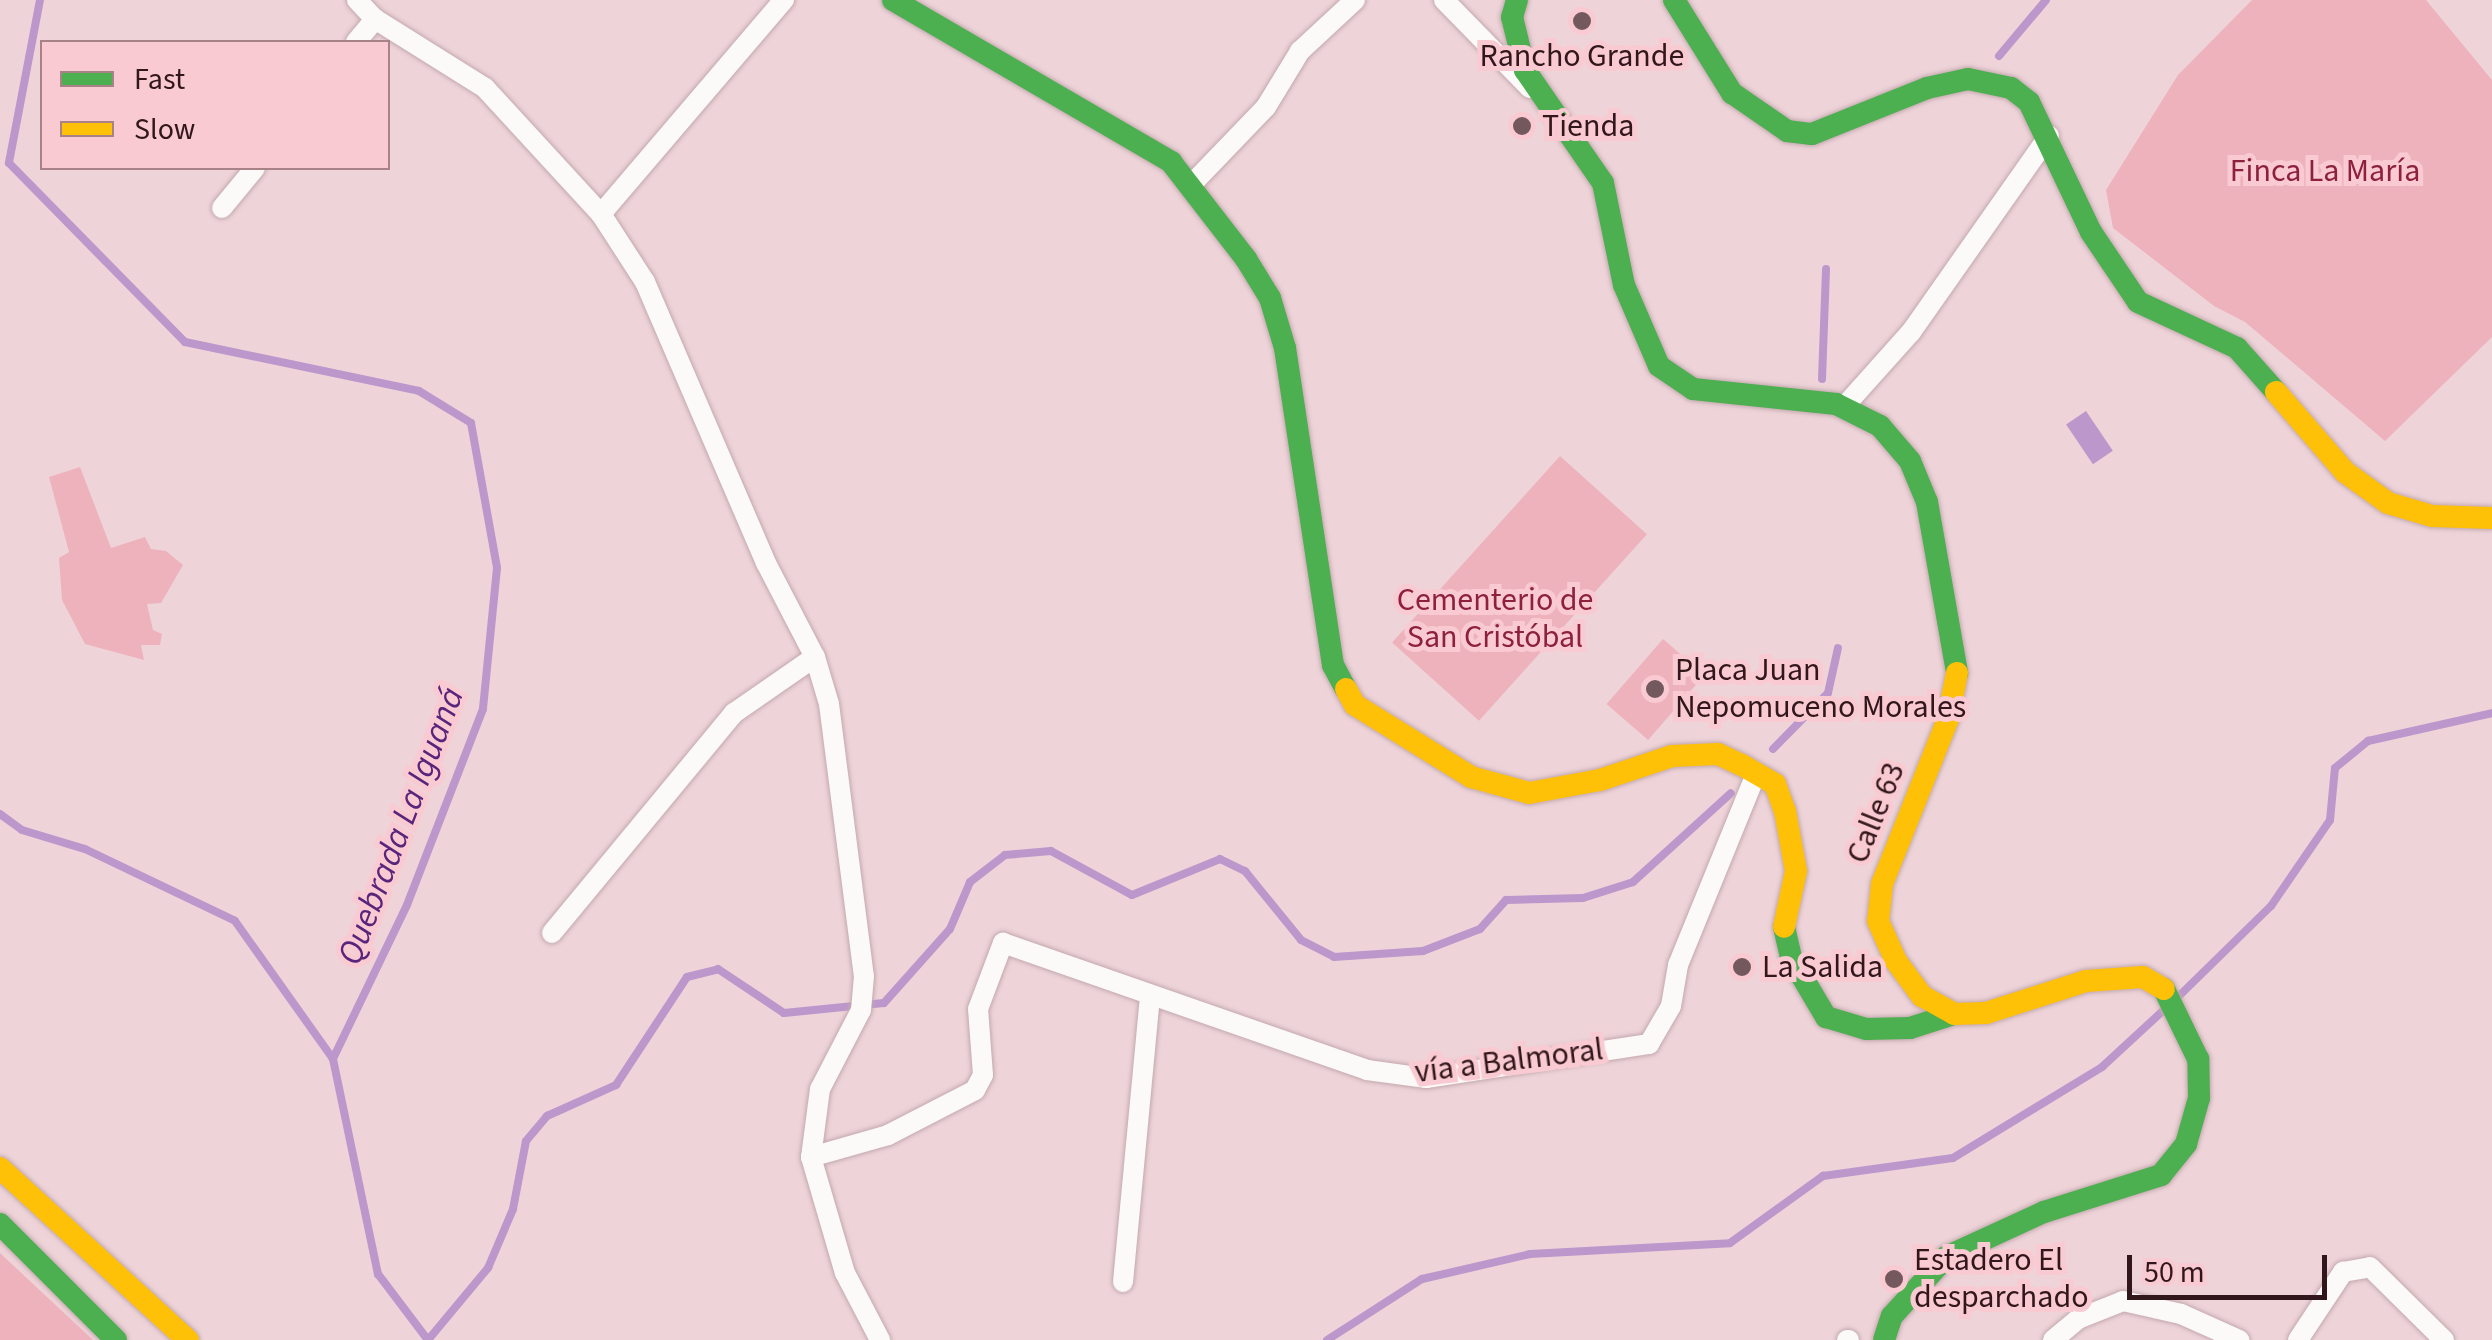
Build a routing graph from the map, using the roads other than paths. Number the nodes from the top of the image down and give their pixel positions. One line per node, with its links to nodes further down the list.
1 (357, 0): 8 (street)
2 (784, 0): 15 (street)
3 (893, 0): 13 (main road)
4 (1356, 0): 13 (street)
5 (1444, 0): 10 (street)
6 (1674, 0): 11 (main road)
7 (1514, 9): 10 (main road, Calle 63)
8 (375, 19): 9 (street); 15 (street)
9 (358, 40)
10 (1536, 94): 16 (main road, Calle 63)
11 (2049, 136): 16 (street); 17 (main road)
12 (253, 170): 14 (street)
13 (1191, 185): 19 (main road)
14 (222, 208)
15 (600, 214): 18 (street)
16 (1843, 408): 22 (main road, Calle 63)
17 (2492, 518)
18 (815, 657): 20 (street); 23 (street)
19 (1756, 774): 21 (street, vía a Balmoral); 22 (main road)
20 (552, 933)
21 (1150, 997): 23 (street, vía a Balmoral); 26 (street)
22 (1954, 1014): 30 (main road)
23 (811, 1158): 29 (street)
24 (0, 1168): 28 (main road)
25 (0, 1224): 27 (main road)
26 (1123, 1282)
27 (116, 1340)
28 (188, 1340)
29 (880, 1340)
30 (1884, 1340)
31 (2052, 1340): 32 (street)
32 (2238, 1340)
33 (2298, 1340): 34 (street)
34 (2444, 1340)

